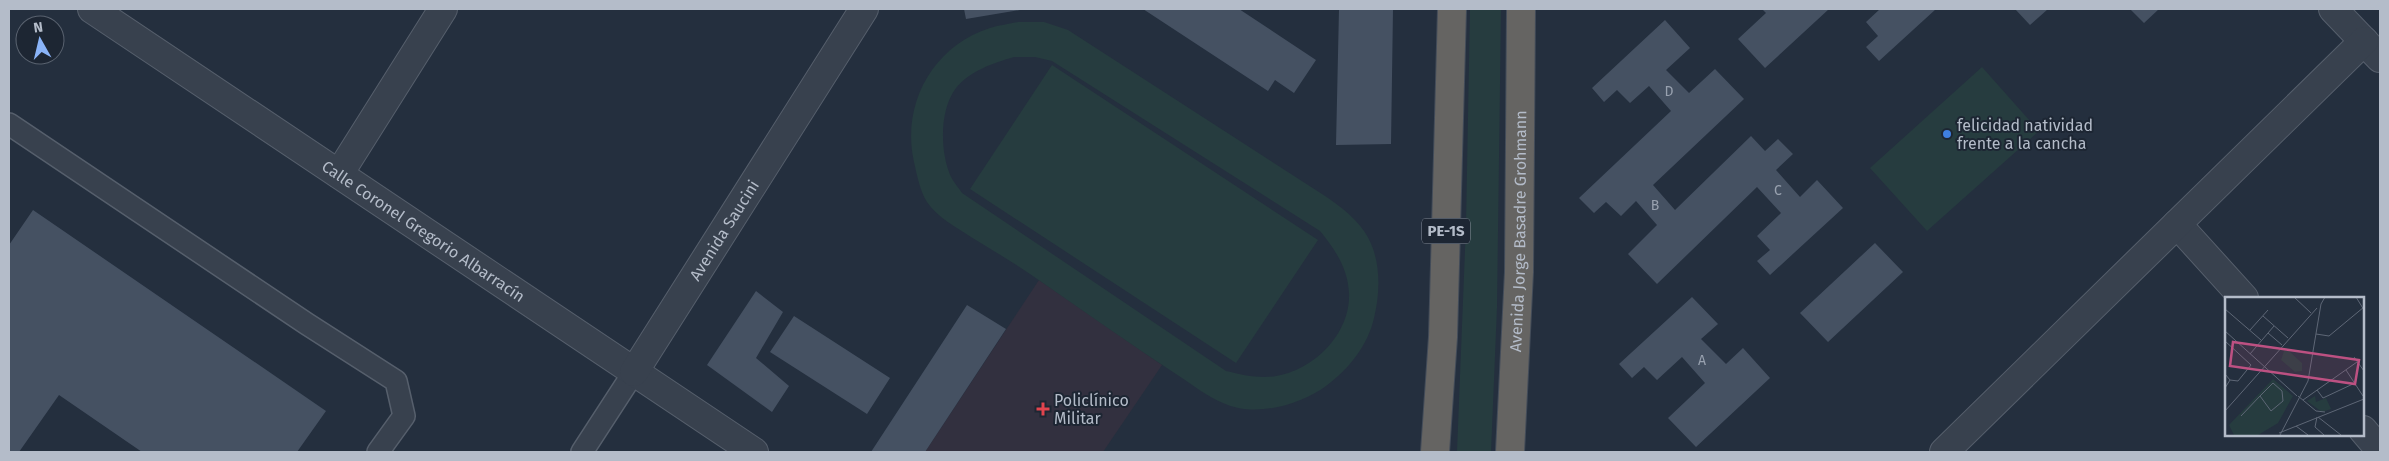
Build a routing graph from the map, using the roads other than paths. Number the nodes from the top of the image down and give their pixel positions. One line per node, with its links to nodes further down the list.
1 (92, 9): 9 (street, Calle Coronel Gregorio Albarracín)
2 (443, 9): 9 (street)
3 (864, 9): 12 (street, Avenida Saucini)
4 (1452, 9): 18 (highway, PE-1S)
5 (1521, 9): 19 (highway, Avenida Jorge Basadre Grohmann)
6 (2333, 9): 7 (street)
7 (2372, 50): 10 (street)
8 (9, 124): 15 (lane)
9 (338, 174): 12 (street, Calle Coronel Gregorio Albarracín)
10 (2177, 224): 11 (street); 20 (street)
11 (2243, 297)
12 (634, 372): 16 (lane, Avenida Saucini); 17 (street, Calle Coronel Gregorio Albarracín)
13 (2364, 431): 14 (street)
14 (2380, 450)
15 (378, 452)
16 (582, 452)
17 (754, 452)
18 (1436, 452)
19 (1510, 452)
20 (1944, 452)

